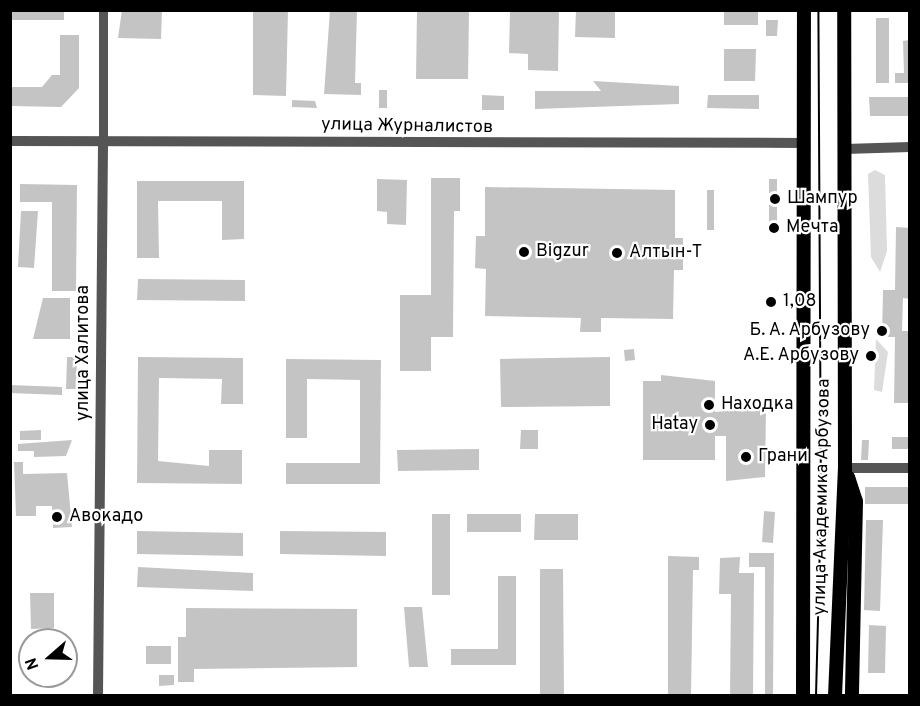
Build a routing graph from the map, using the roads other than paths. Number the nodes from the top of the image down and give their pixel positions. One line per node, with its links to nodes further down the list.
1 (103, 10): 5 (street, улица Халитова)
2 (804, 10): 6 (main road, улица Академика Арбузова)
3 (844, 10): 8 (main road, улица Академика Арбузова)
4 (10, 141): 5 (street, улица Журналистов)
5 (103, 142): 6 (street, улица Журналистов); 11 (street, улица Халитова)
6 (803, 143): 12 (main road, улица Академика Арбузова)
7 (909, 147): 8 (street)
8 (845, 149): 9 (main road, улица Академика Арбузова)
9 (845, 468): 10 (street); 13 (main road, улица Академика Арбузова); 14 (main road)
10 (909, 468)
11 (98, 696)
12 (803, 696)
13 (835, 696)
14 (852, 696)

